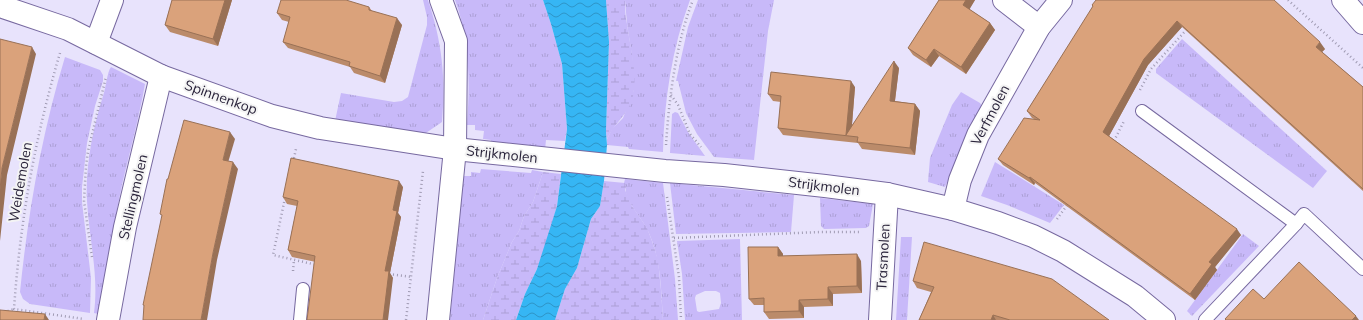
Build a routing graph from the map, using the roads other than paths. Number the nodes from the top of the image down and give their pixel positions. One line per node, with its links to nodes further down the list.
1 (112, 0): 9 (street)
2 (441, 0): 12 (street)
3 (1004, 0): 8 (street)
4 (1061, 0): 8 (street, Verfmolen)
5 (1343, 0): 7 (street)
6 (0, 6): 9 (street, Spinnenkop)
7 (1363, 22)
8 (1039, 27): 14 (street, Verfmolen)
9 (96, 43): 10 (street, Spinnenkop)
10 (161, 76): 12 (street, Spinnenkop); 18 (street, Stellingmolen)
11 (1142, 111): 15 (lane)
12 (455, 149): 13 (street, Strijkmolen); 20 (street)
13 (887, 194): 14 (street, Strijkmolen); 21 (street, Trasmolen)
14 (953, 209): 22 (street, Strijkmolen)
15 (1296, 224): 16 (lane); 23 (lane)
16 (1363, 269)
17 (303, 289): 19 (lane)
18 (108, 320)
19 (300, 320)
20 (438, 320)
21 (880, 320)
22 (1164, 320)
23 (1205, 320)

